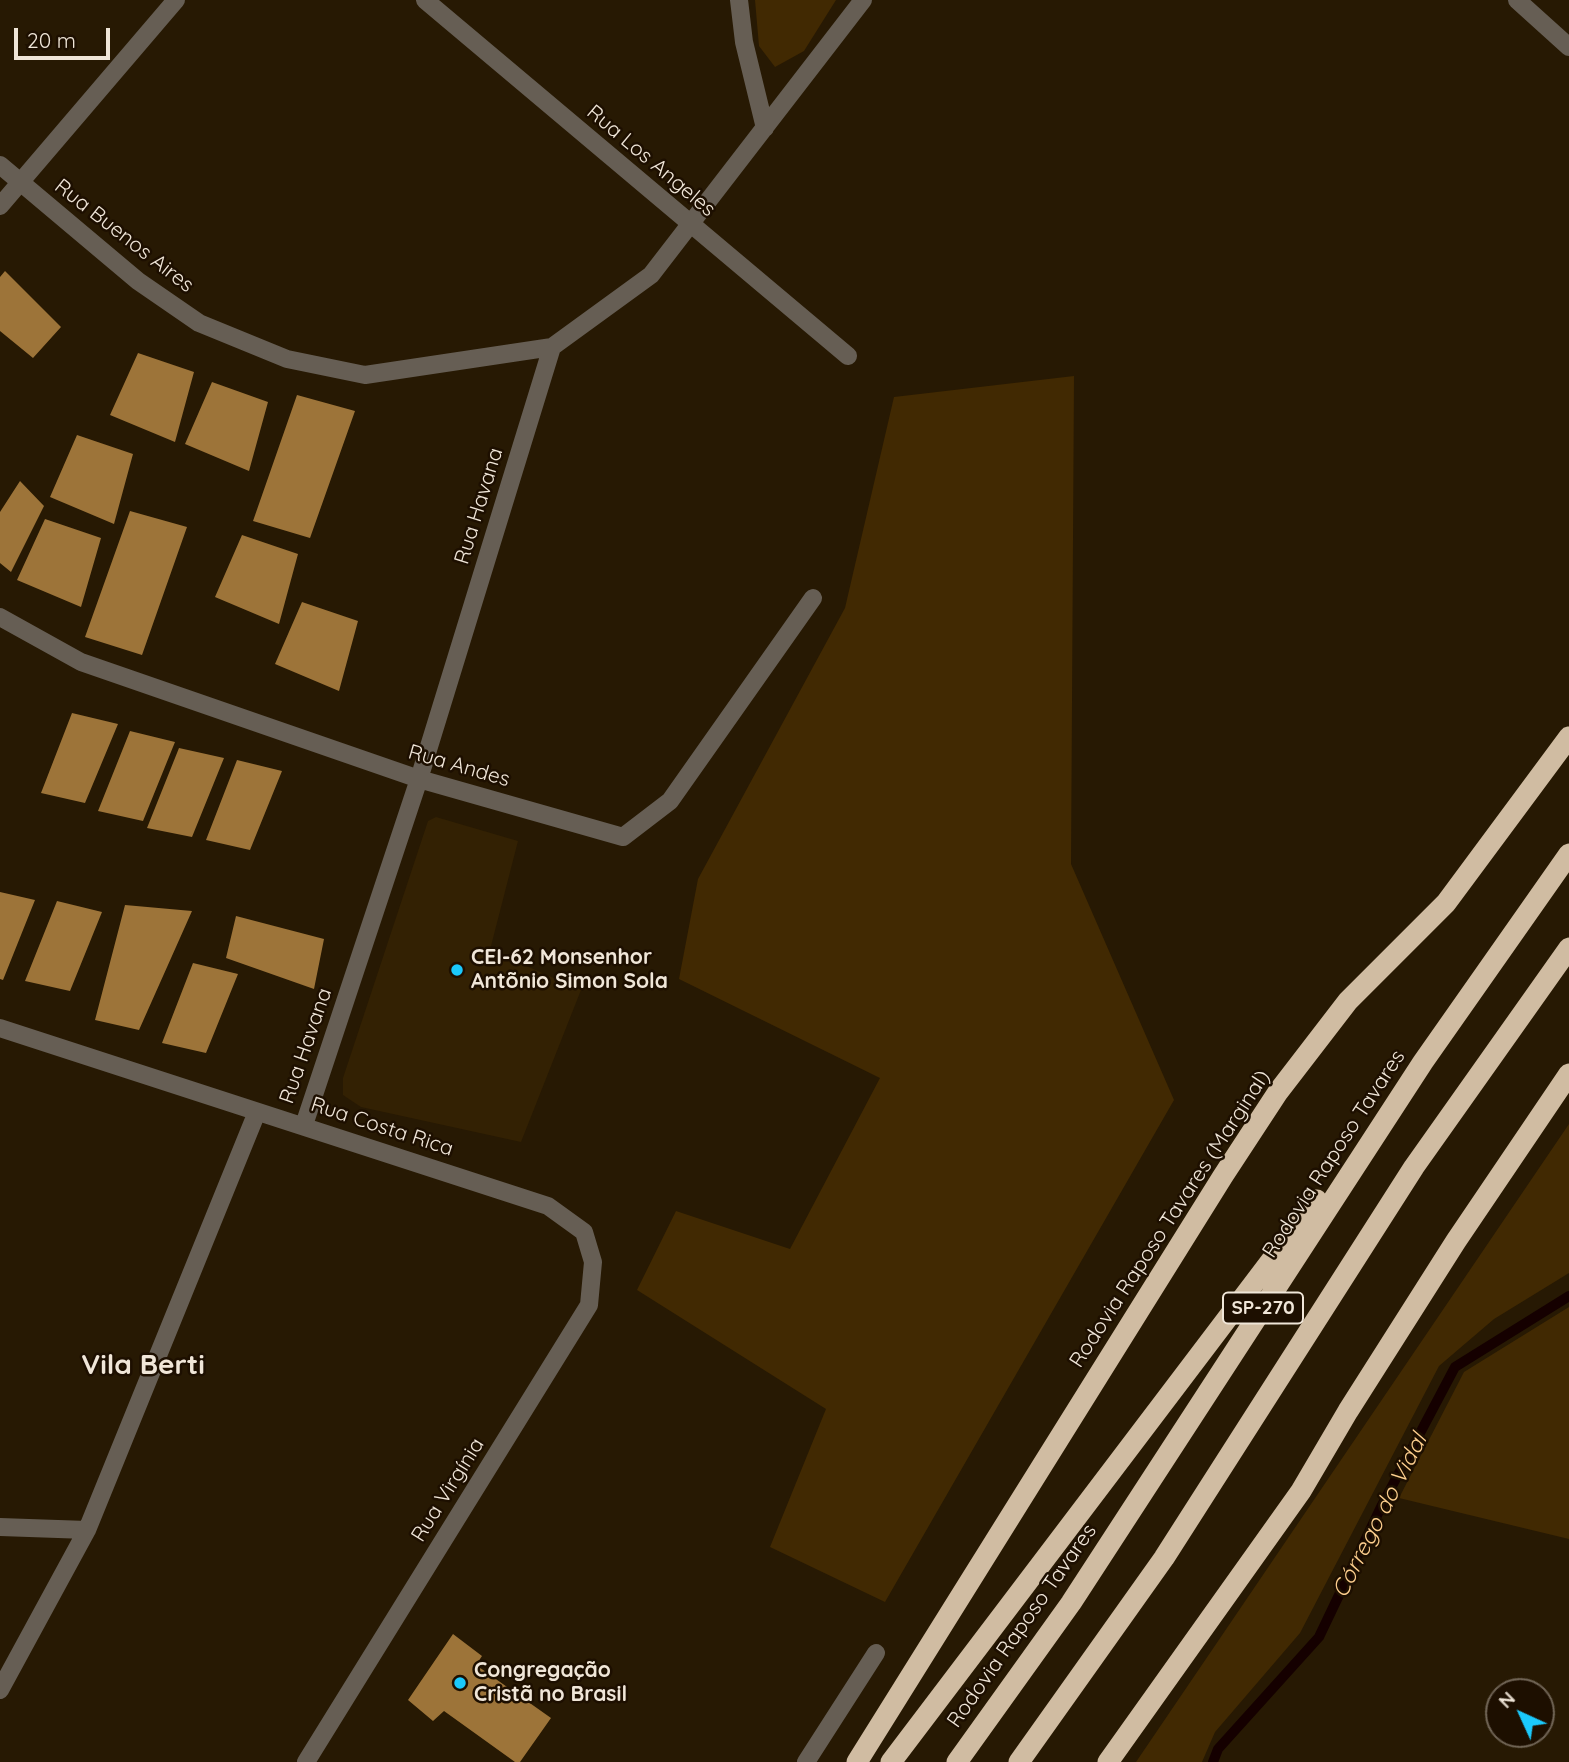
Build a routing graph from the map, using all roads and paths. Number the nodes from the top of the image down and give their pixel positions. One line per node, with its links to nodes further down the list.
1 (176, 0): 9 (street)
2 (425, 0): 11 (street, Rua Los Angeles)
3 (739, 0): 7 (street)
4 (863, 0): 7 (street)
5 (1517, 0): 6 (street)
6 (1569, 47)
7 (765, 128): 11 (street)
8 (0, 164): 9 (street, Rua Buenos Aires)
9 (20, 182): 10 (street); 12 (street, Rua Buenos Aires)
10 (0, 206)
11 (691, 225): 12 (street); 13 (street, Rua Los Angeles)
12 (552, 347): 17 (street, Rua Havana)
13 (848, 356)
14 (813, 598): 17 (street, Rua Andes)
15 (0, 617): 17 (street, Rua Andes)
16 (1569, 737): 32 (highway, Rodovia Raposo Tavares (Marginal))
17 (419, 779): 24 (street, Rua Havana)
18 (1569, 854): 21 (highway, Rodovia Raposo Tavares / SP-270)
19 (1569, 948): 35 (highway, SP-270)
20 (0, 1028): 23 (street, Rua Costa Rica)
21 (1423, 1062): 33 (highway); 34 (highway, Rodovia Raposo Tavares / SP-270)
22 (1569, 1074): 36 (highway)
23 (257, 1112): 24 (street, Rua Costa Rica); 27 (street)
24 (303, 1125): 25 (street, Rua Costa Rica)
25 (584, 1232): 30 (street, Rua Virgínia)
26 (0, 1527): 27 (street)
27 (87, 1530): 29 (street)
28 (876, 1653): 31 (street)
29 (0, 1690)
30 (306, 1762)
31 (806, 1762)
32 (857, 1762)
33 (891, 1762)
34 (957, 1762)
35 (1019, 1762)
36 (1108, 1762)

